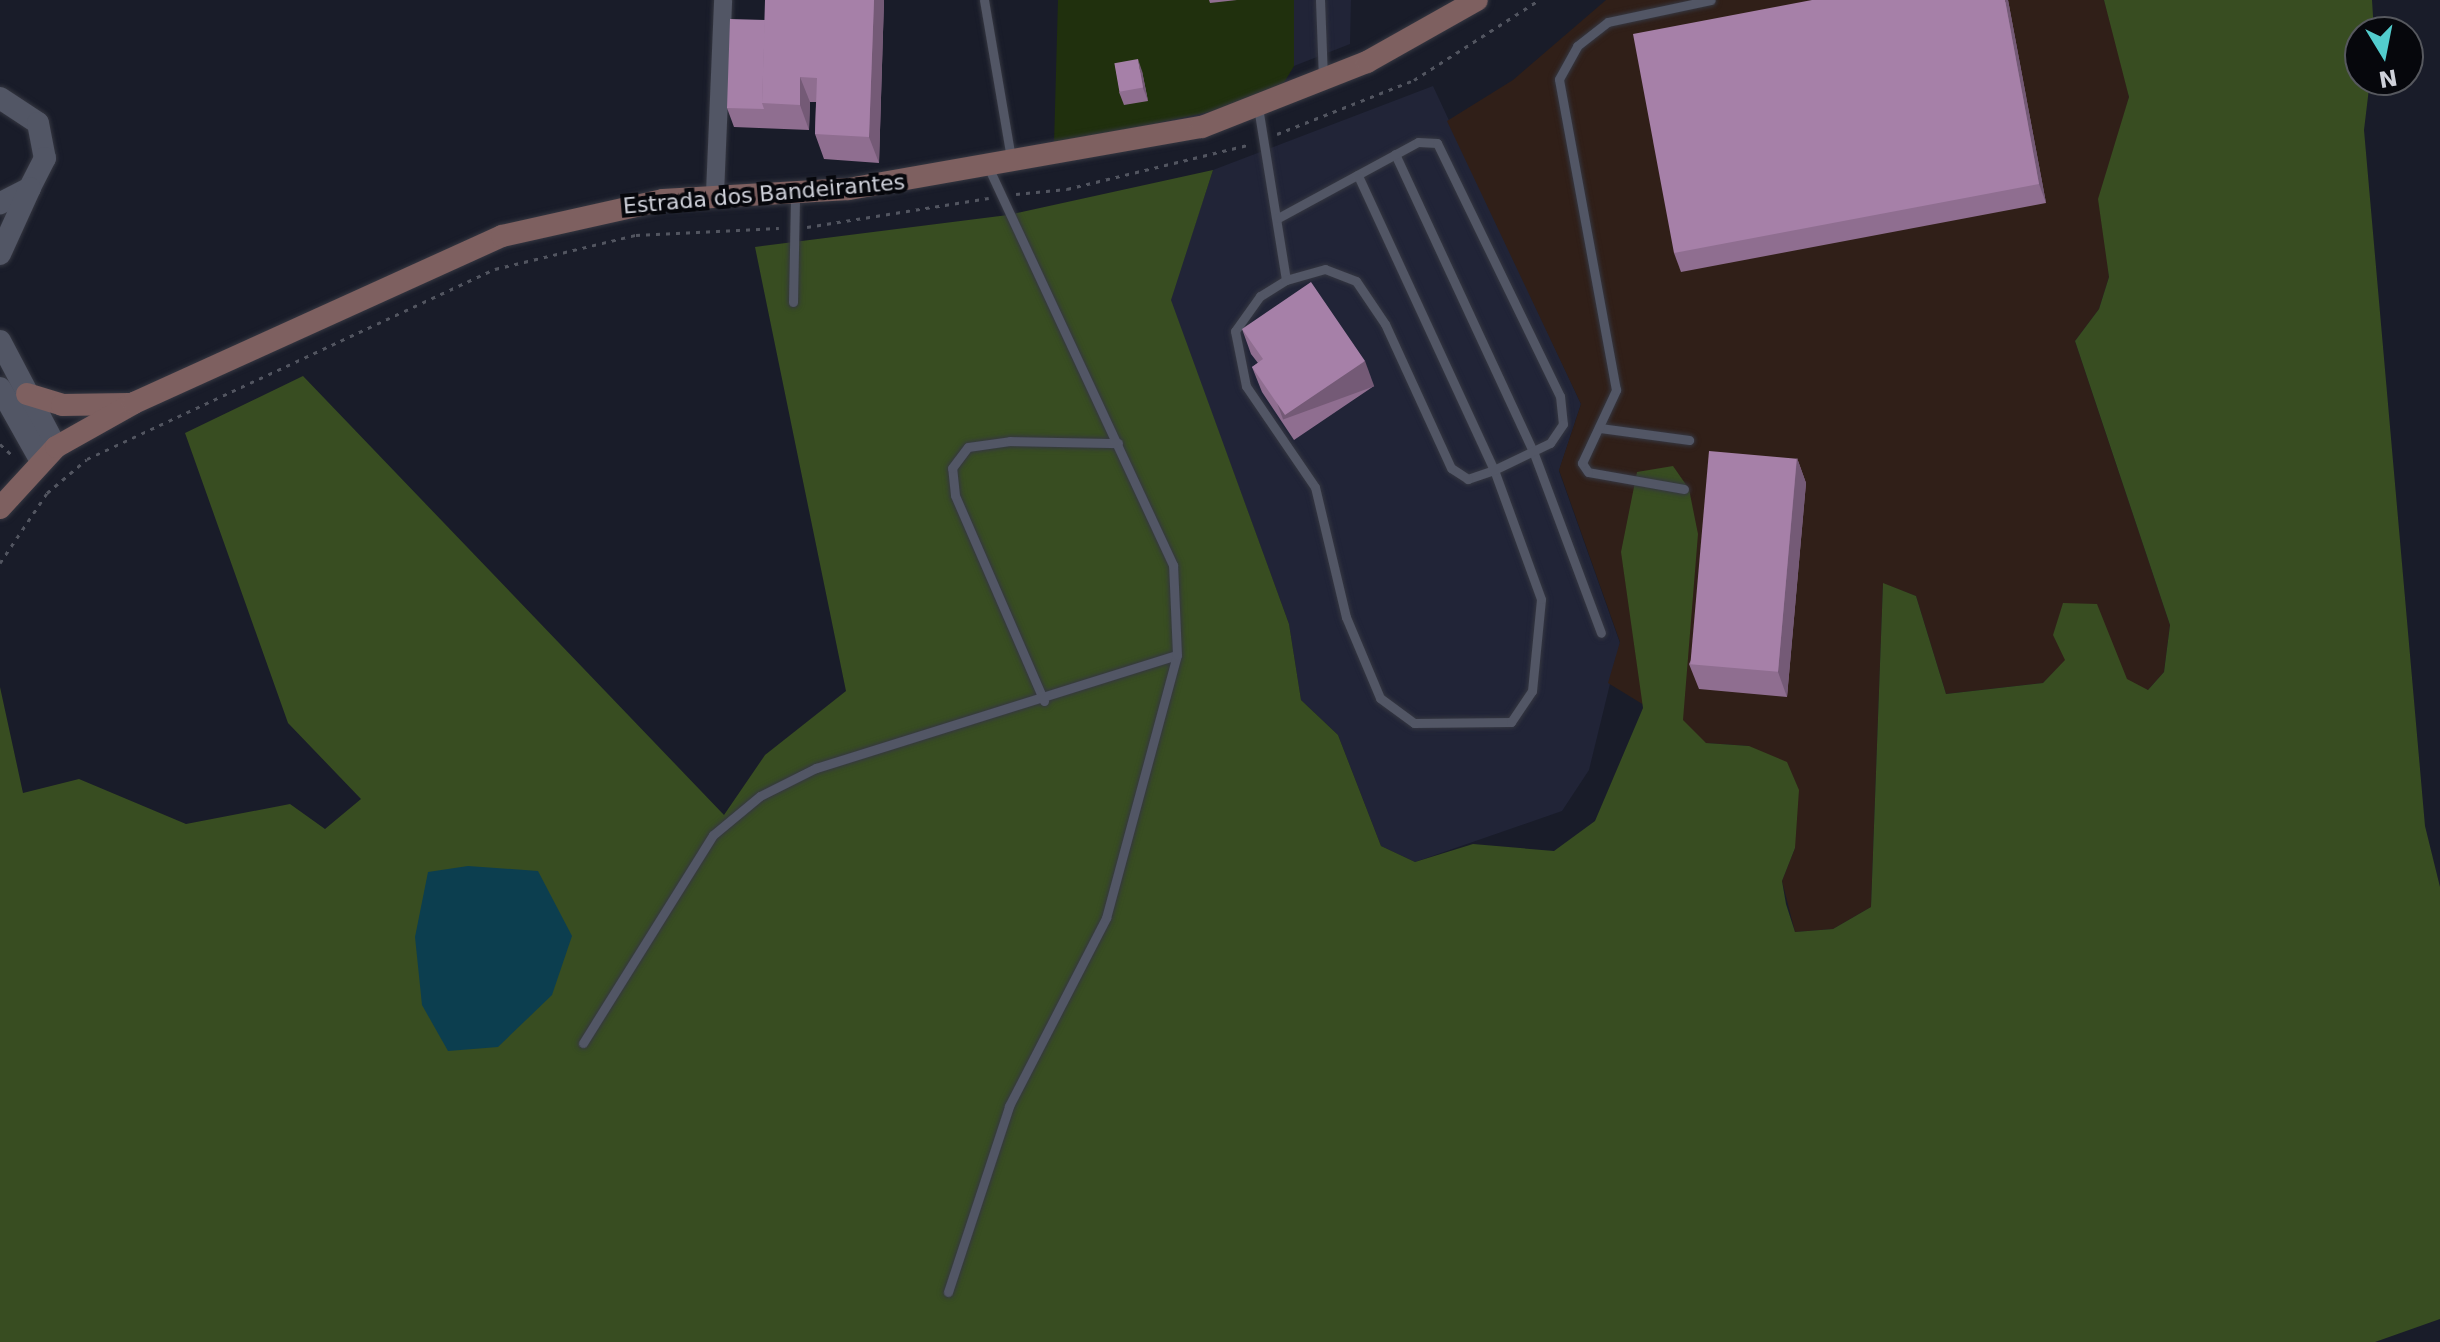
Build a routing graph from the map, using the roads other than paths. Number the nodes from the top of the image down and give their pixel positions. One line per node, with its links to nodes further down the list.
1 (723, 0): 15 (street)
2 (984, 0): 10 (lane)
3 (1320, 0): 6 (lane)
4 (1477, 0): 6 (main road, Estrada dos Bandeirantes)
5 (1711, 0): 25 (lane)
6 (1323, 81): 8 (main road, Estrada dos Bandeirantes)
7 (0, 98): 13 (street)
8 (1258, 107): 10 (main road, Estrada dos Bandeirantes); 17 (lane)
9 (1395, 154): 12 (lane); 28 (lane); 28 (lane)
10 (1012, 165): 11 (main road, Estrada dos Bandeirantes)
11 (989, 169): 14 (main road, Estrada dos Bandeirantes); 27 (lane)
12 (1358, 175): 17 (lane); 30 (lane)
13 (30, 188): 16 (street); 18 (street)
14 (796, 192): 15 (main road, Estrada dos Bandeirantes); 20 (lane)
15 (715, 194): 24 (main road, Estrada dos Bandeirantes)
16 (0, 203)
17 (1278, 218): 19 (lane)
18 (0, 254)
19 (1286, 280): 30 (lane); 30 (lane)
20 (793, 302)
21 (0, 341): 23 (street)
22 (0, 388): 29 (street)
23 (27, 394): 24 (main road); 29 (street)
24 (134, 403): 29 (main road, Estrada dos Bandeirantes)
25 (1600, 428): 26 (lane); 31 (lane)
26 (1689, 440)
27 (1118, 443): 34 (lane); 35 (lane)
28 (1533, 451): 30 (lane); 33 (lane)
29 (49, 454): 32 (main road, Estrada dos Bandeirantes)
30 (1494, 470)
31 (1684, 489)
32 (0, 508)
33 (1601, 633)
34 (1177, 655): 35 (lane); 37 (lane)
35 (1044, 701): 36 (lane)
36 (583, 1043)
37 (948, 1292)

